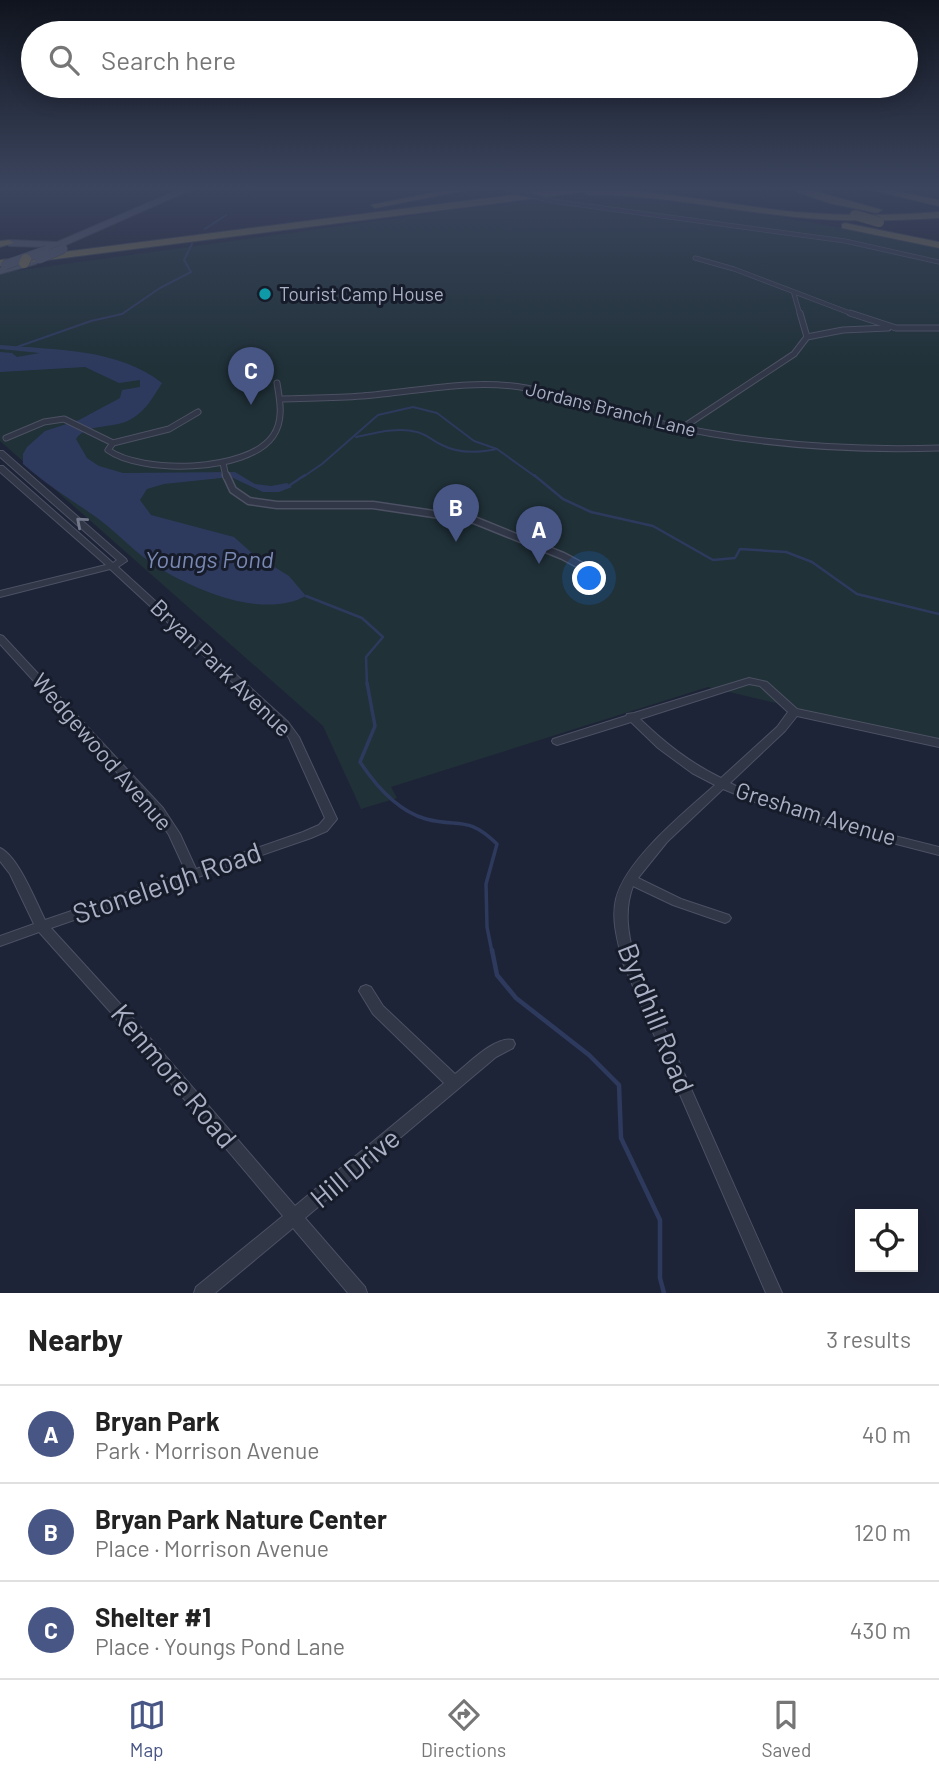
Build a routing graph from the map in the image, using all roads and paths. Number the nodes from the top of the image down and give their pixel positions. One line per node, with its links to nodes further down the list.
1 (62, 247): 9 (main road, bridge)
2 (64, 247): 9 (main road, bridge)
3 (113, 247): 10 (highway)
4 (134, 247): 10 (highway)
5 (150, 247): 9 (highway)
6 (875, 247): 8 (street)
7 (695, 258): 11 (street)
8 (939, 261)
9 (27, 262): 10 (main road)
10 (1, 265)
11 (794, 294): 12 (street); 14 (street)
12 (896, 328): 13 (street); 14 (street)
13 (939, 328)
14 (807, 337): 18 (street)
15 (277, 383): 16 (street)
16 (282, 398): 18 (street, Jordans Branch Lane); 23 (street)
17 (198, 412): 20 (street)
18 (681, 428): 21 (street, Jordans Branch Lane)
19 (6, 438): 20 (street)
20 (113, 443): 23 (street)
21 (939, 448)
22 (0, 453): 25 (street, Bryan Park Avenue, one-way to 22)
23 (223, 463): 26 (street)
24 (0, 468): 25 (street, Bryan Park Avenue)
25 (113, 566): 27 (street); 34 (street, Bryan Park Avenue)
26 (598, 580)
27 (0, 594)
28 (0, 638): 37 (street, Wedgewood Avenue)
29 (794, 712): 30 (street); 32 (street); 33 (street, Byrdhill Road)
30 (631, 716): 31 (street); 33 (street, Gresham Avenue)
31 (557, 741)
32 (939, 743)
33 (721, 784): 35 (street, Gresham Avenue); 38 (street, Byrdhill Road)
34 (331, 819): 37 (street, Stoneleigh Road)
35 (939, 851)
36 (0, 852): 40 (street, Kenmore Road)
37 (192, 874): 40 (street, Stoneleigh Road)
38 (629, 879): 39 (street); 48 (street, Byrdhill Road)
39 (725, 918)
40 (42, 927): 41 (street, Stoneleigh Road); 45 (street, Kenmore Road)
41 (0, 941)
42 (366, 991): 44 (street)
43 (508, 1044): 44 (street, Hill Drive)
44 (455, 1084): 45 (street, Hill Drive)
45 (295, 1217): 46 (street, Hill Drive); 47 (street, Kenmore Road)
46 (202, 1293)
47 (359, 1293)
48 (774, 1293)

